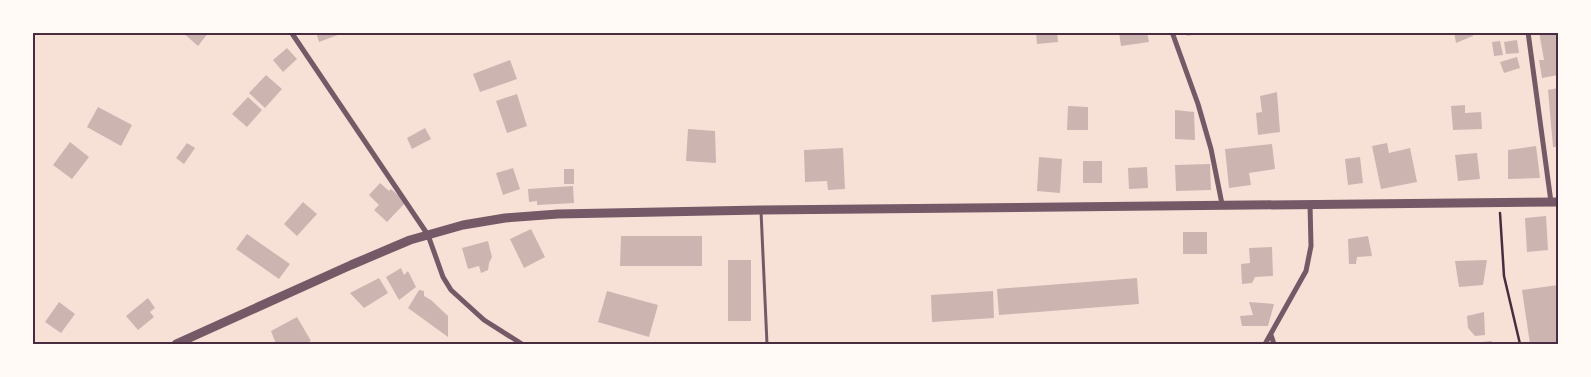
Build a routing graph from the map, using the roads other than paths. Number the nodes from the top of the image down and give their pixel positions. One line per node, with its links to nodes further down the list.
1 (292, 32): 8 (street)
2 (1172, 32): 5 (street)
3 (1528, 32): 4 (street)
4 (1555, 202): 6 (street)
5 (1222, 204): 6 (street); 7 (street)
6 (1310, 204): 9 (street)
7 (761, 210): 8 (street); 12 (lane)
8 (428, 235): 10 (street); 11 (street)
9 (1271, 335): 13 (street); 14 (street)
10 (176, 344)
11 (522, 344)
12 (766, 344)
13 (1265, 344)
14 (1274, 344)

